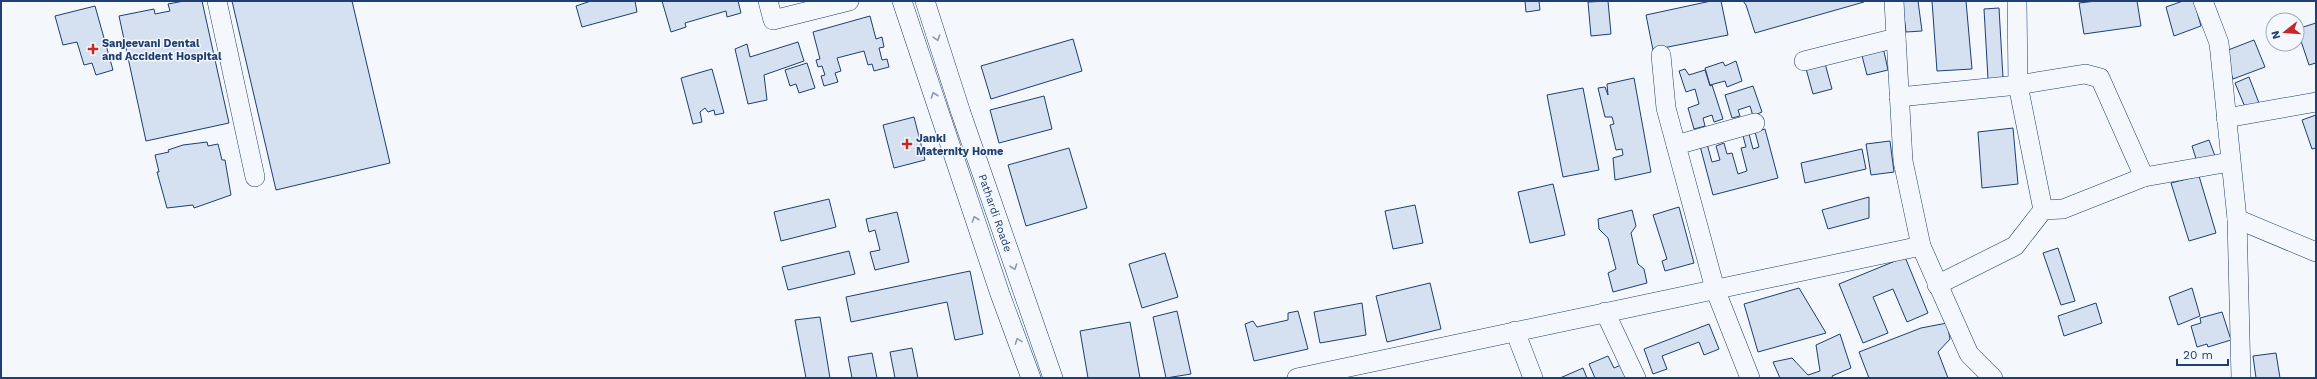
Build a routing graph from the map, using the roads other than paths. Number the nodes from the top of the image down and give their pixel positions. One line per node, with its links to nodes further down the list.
1 (217, 1): 19 (street)
2 (768, 1): 3 (street)
3 (850, 1)
4 (902, 1): 31 (street, one-way to 4)
5 (925, 1): 32 (street, Pathardi Roade, one-way to 32)
6 (1894, 1): 9 (street)
7 (2016, 1): 12 (street)
8 (2203, 1): 15 (street)
9 (1896, 38): 11 (street); 13 (street)
10 (1661, 55): 17 (street)
11 (1804, 62)
12 (2018, 85): 13 (street); 20 (street); 21 (street)
13 (1900, 97): 23 (street)
14 (2316, 102): 15 (street)
15 (2226, 118): 18 (street)
16 (1755, 122): 17 (street)
17 (1676, 145): 26 (street)
18 (2230, 162): 20 (street); 22 (street)
19 (255, 177)
20 (2144, 177): 21 (street)
21 (2043, 210): 25 (street)
22 (2237, 219): 24 (street); 39 (street)
23 (1921, 246): 25 (street); 26 (street)
24 (2316, 252)
25 (1937, 285): 29 (street)
26 (1715, 289): 27 (street); 36 (street)
27 (1605, 312): 28 (street); 35 (street)
28 (1515, 331): 30 (street); 34 (street)
29 (1969, 354): 37 (street); 38 (street)
30 (1367, 370): 33 (street)
31 (1031, 378)
32 (1053, 378)
33 (1297, 378)
34 (1533, 378)
35 (1636, 378)
36 (1750, 378)
37 (1978, 378)
38 (1993, 378)
39 (2241, 378)

